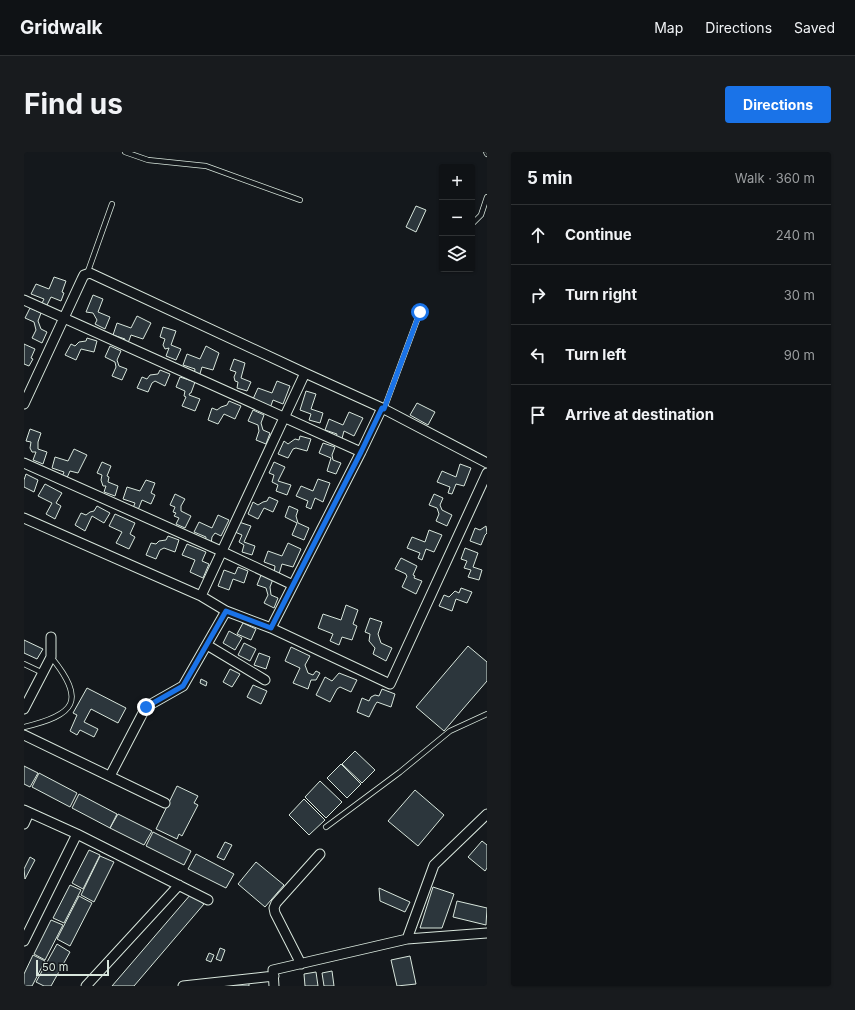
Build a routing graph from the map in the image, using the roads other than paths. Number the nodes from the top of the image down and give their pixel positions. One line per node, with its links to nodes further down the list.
1 (125, 152): 3 (lane)
2 (487, 197): 5 (lane)
3 (300, 200)
4 (112, 204): 6 (lane)
5 (475, 221)
6 (87, 274): 9 (street); 10 (street)
7 (24, 300): 9 (street)
8 (420, 312): 13 (lane)
9 (64, 318): 11 (street); 14 (street)
10 (305, 374): 13 (street); 14 (street)
11 (28, 382): 12 (street)
12 (24, 404)
13 (383, 408): 15 (street); 17 (street)
14 (284, 418): 15 (street); 20 (street)
15 (361, 452): 21 (street)
16 (24, 463): 20 (street)
17 (487, 463)
18 (487, 473): 24 (street)
19 (24, 518): 22 (street)
20 (221, 551): 21 (street); 22 (street)
21 (293, 585): 24 (street)
22 (201, 596): 23 (street)
23 (226, 611): 24 (street); 26 (street)
24 (271, 628)
25 (51, 637): 27 (street)
26 (207, 645): 30 (street); 35 (street)
27 (51, 658): 29 (street); 33 (lane)
28 (24, 664): 29 (lane)
29 (43, 673): 31 (street)
30 (265, 680)
31 (24, 709)
32 (487, 714): 40 (lane)
33 (24, 727)
34 (24, 735): 35 (street)
35 (110, 776): 36 (street)
36 (165, 803)
37 (27, 812): 39 (street); 41 (street)
38 (487, 814): 46 (street)
39 (24, 824)
40 (326, 827)
41 (77, 834): 43 (street); 47 (street)
42 (320, 854): 48 (street)
43 (179, 885): 44 (street); 50 (street)
44 (208, 900)
45 (487, 933): 46 (street)
46 (407, 939): 48 (street)
47 (24, 941)
48 (301, 964): 49 (street)
49 (274, 976): 51 (street); 52 (street)
50 (86, 986)
51 (183, 986)
52 (274, 986)

